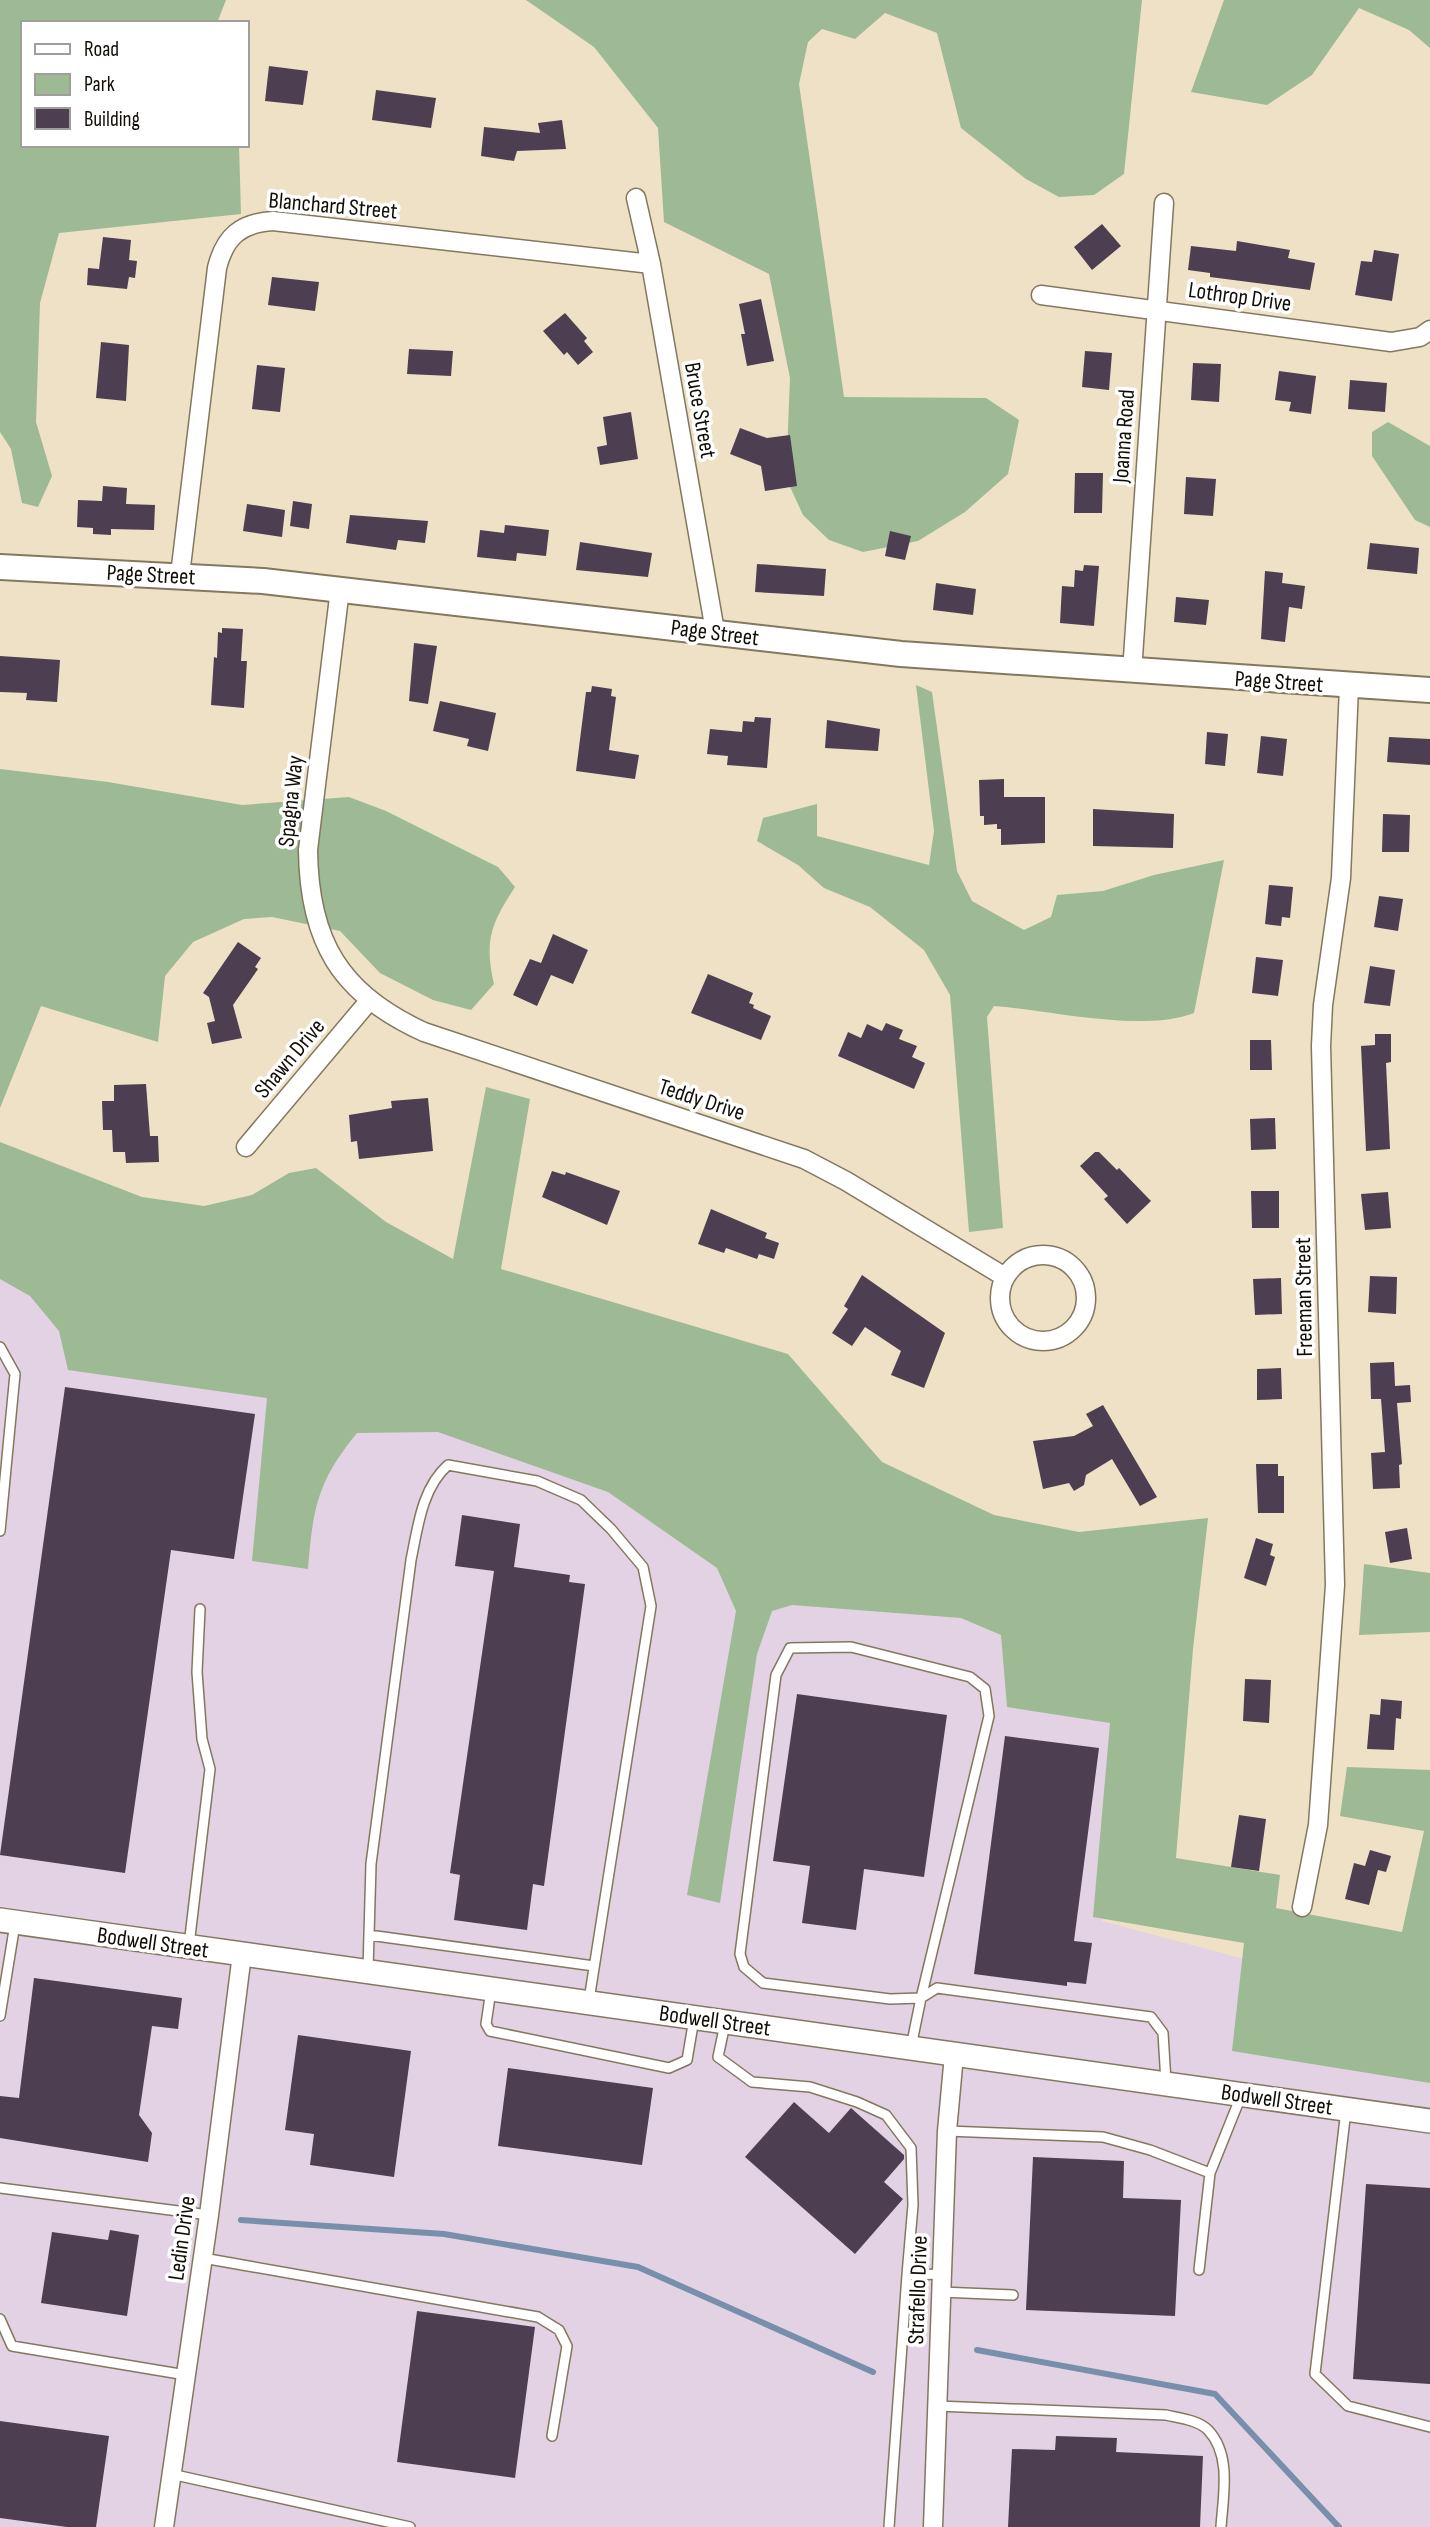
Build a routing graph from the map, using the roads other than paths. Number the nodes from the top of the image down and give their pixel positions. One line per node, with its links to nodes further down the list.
1 (636, 198): 3 (street, Bruce Street)
2 (1164, 203): 5 (street, Joanna Road)
3 (651, 264): 8 (street, Blanchard Street); 10 (street, Bruce Street)
4 (1041, 295): 5 (street, Lothrop Drive)
5 (1157, 309): 6 (street, Lothrop Drive); 11 (street, Joanna Road)
6 (1430, 330)
7 (0, 567): 8 (main road, Page Street)
8 (180, 575): 9 (main road, Page Street)
9 (340, 589): 10 (main road, Page Street); 14 (street, Spagna Way)
10 (715, 631): 11 (main road, Page Street)
11 (1132, 672): 12 (main road, Page Street)
12 (1349, 686): 13 (main road, Page Street); 20 (street, Freeman Street)
13 (1430, 691)
14 (369, 1001): 15 (street, Shawn Drive); 16 (street, Teddy Drive)
15 (246, 1147)
16 (1005, 1277): 16 (street)
17 (0, 1347): 18 (lane)
18 (0, 1531)
19 (200, 1609): 23 (lane)
20 (1302, 1907)
21 (8, 1922): 23 (street, Bodwell Street); 30 (lane)
22 (369, 1935): 25 (lane); 25 (lane); 26 (lane)
23 (189, 1947): 24 (street, Bodwell Street)
24 (242, 1954): 26 (street, Bodwell Street); 42 (street, Ledin Drive)
25 (594, 1966): 29 (lane)
26 (368, 1972): 27 (street, Bodwell Street)
27 (491, 1989): 29 (street, Bodwell Street); 31 (lane)
28 (921, 1997): 28 (lane); 33 (lane); 35 (lane)
29 (588, 2003): 31 (street, Bodwell Street)
30 (0, 2016)
31 (695, 2018): 32 (street, Bodwell Street)
32 (725, 2022): 33 (street, Bodwell Street); 45 (lane)
33 (911, 2048): 34 (street, Bodwell Street)
34 (954, 2055): 35 (street, Bodwell Street); 39 (street, Strafello Drive)
35 (1166, 2084): 36 (street, Bodwell Street)
36 (1241, 2094): 37 (street, Bodwell Street); 40 (lane)
37 (1347, 2109): 38 (street, Bodwell Street); 51 (lane)
38 (1430, 2120)
39 (947, 2131): 40 (lane); 46 (street, Strafello Drive)
40 (1210, 2173): 44 (lane)
41 (0, 2188): 42 (lane)
42 (209, 2215): 43 (street, Ledin Drive)
43 (203, 2258): 49 (street, Ledin Drive); 52 (lane)
44 (1199, 2270)
45 (907, 2275): 46 (lane); 56 (lane)
46 (942, 2283): 47 (lane); 50 (street, Strafello Drive)
47 (1013, 2295)
48 (0, 2319): 49 (lane)
49 (186, 2375): 53 (street, Ledin Drive)
50 (937, 2406): 57 (street, Strafello Drive); 58 (lane)
51 (1430, 2427)
52 (552, 2436)
53 (172, 2474): 54 (street, Ledin Drive); 55 (lane)
54 (164, 2527)
55 (410, 2527)
56 (889, 2527)
57 (933, 2527)
58 (1221, 2527)

